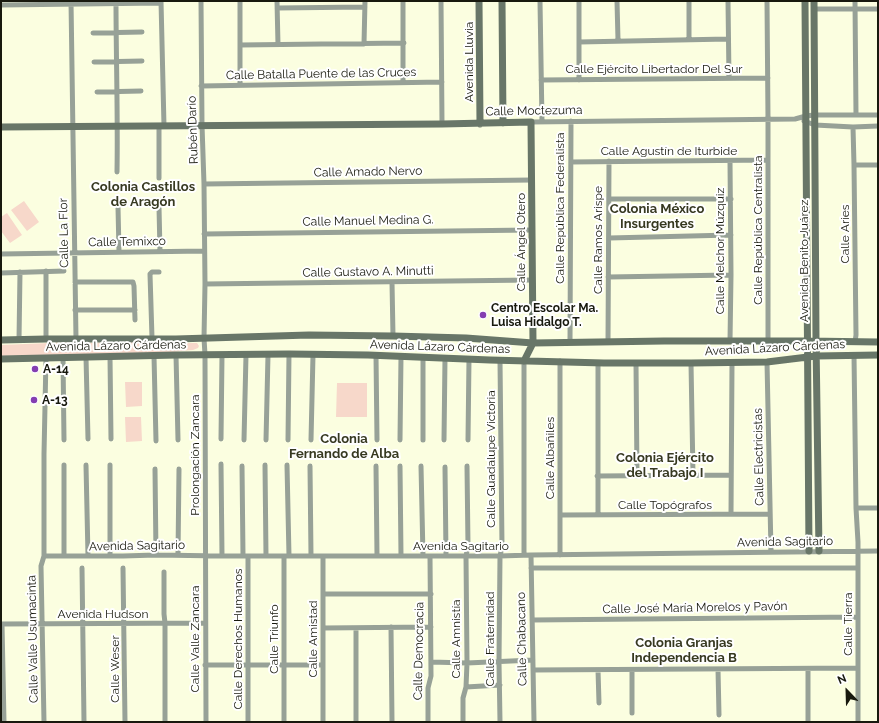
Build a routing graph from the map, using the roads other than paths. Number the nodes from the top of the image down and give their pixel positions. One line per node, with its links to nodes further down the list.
1 (201, 1): 47 (street, Rubén Darío)
2 (240, 1): 35 (street)
3 (277, 1): 22 (street)
4 (403, 1): 33 (street)
5 (442, 1): 45 (street)
6 (479, 1): 61 (street, Avenida Lluvia)
7 (502, 1): 59 (street)
8 (540, 1): 42 (street)
9 (579, 1): 32 (street)
10 (617, 1): 30 (street)
11 (689, 1): 31 (street)
12 (728, 1): 29 (street)
13 (767, 1): 41 (street, Calle República Centralista)
14 (805, 1): 55 (street, Avenida Benito Juárez)
15 (814, 1): 23 (street, Avenida Benito Juárez)
16 (855, 1): 24 (street)
17 (71, 2): 18 (street); 20 (street); 64 (street, Calle La Flor)
18 (116, 2): 19 (street); 28 (street)
19 (161, 2): 66 (street)
20 (1, 4)
21 (365, 4): 22 (street); 34 (street)
22 (277, 8): 36 (street)
23 (814, 9): 24 (street); 51 (street, Avenida Benito Juárez)
24 (855, 9): 25 (street); 52 (street)
25 (878, 9)
26 (142, 32): 28 (street)
27 (93, 33): 28 (street)
28 (116, 33): 37 (street)
29 (728, 39): 31 (street); 40 (street)
30 (618, 40): 31 (street); 32 (street)
31 (689, 40)
32 (579, 42): 43 (street)
33 (404, 43): 34 (street); 44 (street)
34 (364, 44): 36 (street)
35 (240, 45): 36 (street); 46 (street)
36 (278, 45)
37 (117, 61): 38 (street); 39 (street); 48 (street)
38 (142, 61)
39 (94, 62)
40 (729, 78): 41 (street, Calle Ejército Libertador Del Sur); 43 (street, Calle Ejército Libertador Del Sur)
41 (768, 78): 54 (street, Calle República Centralista)
42 (541, 80): 43 (street, Calle Ejército Libertador Del Sur); 58 (street)
43 (579, 80)
44 (403, 82): 45 (street, Calle Batalla Puente de las Cruces); 46 (street, Calle Batalla Puente de las Cruces)
45 (442, 82): 60 (street)
46 (240, 85): 47 (street, Calle Batalla Puente de las Cruces)
47 (201, 86): 62 (street, Rubén Darío)
48 (117, 91): 49 (street); 50 (street); 65 (street)
49 (141, 91)
50 (97, 92)
51 (814, 115): 52 (street); 55 (street); 63 (street, Avenida Benito Juárez)
52 (856, 115): 53 (street)
53 (878, 115)
54 (768, 119): 55 (street, Calle Moctezuma); 56 (street, Calle Moctezuma); 70 (street, Calle República Centralista)
55 (806, 119): 63 (street, Calle Moctezuma); 116 (street, Avenida Benito Juárez)
56 (571, 121): 58 (street, Calle Moctezuma); 73 (street, Calle República Federalista)
57 (531, 122): 58 (street, Calle Moctezuma); 59 (street, Calle Moctezuma); 78 (street, Calle Ángel Otero)
58 (542, 122)
59 (503, 123): 61 (street, Calle Moctezuma)
60 (442, 124): 61 (street, Calle Moctezuma); 62 (street, Calle Moctezuma)
61 (480, 124)
62 (202, 125): 66 (street, Calle Moctezuma); 79 (street, Rubén Darío)
63 (815, 125): 67 (street, Calle Moctezuma); 117 (street, Avenida Benito Juárez)
64 (73, 126): 65 (street, Calle Moctezuma); 69 (street, Calle Moctezuma); 91 (street, Calle La Flor)
65 (118, 126): 66 (street, Calle Moctezuma); 76 (street)
66 (162, 126): 77 (street)
67 (853, 126): 68 (street, Calle Moctezuma); 75 (street, Calle Aries)
68 (878, 126)
69 (1, 127)
70 (768, 160): 72 (street, Calle Agustín de Iturbide); 115 (street, Calle República Centralista)
71 (609, 161): 72 (street, Calle Agustín de Iturbide); 73 (street, Calle Agustín de Iturbide); 80 (street, Calle Ramos Arispe)
72 (730, 161): 81 (street, Calle Melchor Múzquiz)
73 (571, 162): 119 (street, Calle República Federalista)
74 (878, 164): 75 (street)
75 (854, 165): 121 (street, Calle Aries)
76 (117, 172)
77 (159, 178)
78 (532, 180): 79 (street, Calle Amado Nervo); 84 (street, Calle Ángel Otero)
79 (204, 184): 85 (street, Rubén Darío)
80 (609, 199): 81 (street); 87 (street, Calle Ramos Arispe)
81 (731, 199): 86 (street, Calle Melchor Múzquiz)
82 (118, 207): 89 (street)
83 (159, 207): 90 (street)
84 (532, 230): 85 (street, Calle Manuel Medina G.); 100 (street, Calle Ángel Otero)
85 (204, 234): 88 (street, Rubén Darío)
86 (731, 235): 87 (street); 98 (street, Calle Melchor Múzquiz)
87 (609, 238): 99 (street, Calle Ramos Arispe)
88 (204, 251): 90 (street, Calle Temixco); 103 (street, Rubén Darío)
89 (119, 252): 90 (street, Calle Temixco); 91 (street, Calle Temixco)
90 (160, 252)
91 (75, 253): 92 (street, Calle Temixco); 101 (street, Calle La Flor)
92 (1, 254)
93 (46, 271): 94 (street); 95 (street); 110 (street)
94 (64, 271)
95 (20, 272): 97 (street); 113 (street)
96 (159, 272): 108 (street)
97 (1, 273)
98 (731, 275): 99 (street); 114 (street, Calle Melchor Múzquiz)
99 (608, 277): 120 (street, Calle Ramos Arispe)
100 (532, 280): 102 (street, Calle Gustavo A. Minutti); 118 (street, Calle Ángel Otero)
101 (75, 282): 104 (street, Calle La Flor); 105 (street)
102 (392, 282): 103 (street, Calle Gustavo A. Minutti); 107 (street)
103 (205, 284): 109 (street, Rubén Darío)
104 (75, 310): 105 (street); 111 (street, Calle La Flor)
105 (135, 310): 106 (street)
106 (135, 320)
107 (393, 336): 109 (street, Avenida Lázaro Cárdenas); 118 (street, Avenida Lázaro Cárdenas)
108 (152, 338): 109 (street, Avenida Lázaro Cárdenas); 111 (street, Avenida Lázaro Cárdenas)
109 (204, 338): 126 (street, Rubén Darío)
110 (46, 339): 111 (street, Avenida Lázaro Cárdenas); 113 (street, Avenida Lázaro Cárdenas)
111 (76, 339)
112 (1, 340): 113 (street, Avenida Lázaro Cárdenas)
113 (19, 340)
114 (730, 341): 115 (street, Avenida Lázaro Cárdenas); 120 (street, Avenida Lázaro Cárdenas)
115 (768, 341): 116 (street, Avenida Lázaro Cárdenas)
116 (807, 341): 117 (street, Avenida Lázaro Cárdenas); 135 (street, Avenida Benito Juárez)
117 (816, 341): 121 (street, Avenida Lázaro Cárdenas); 136 (street, Avenida Benito Juárez)
118 (533, 342): 119 (street, Avenida Lázaro Cárdenas); 146 (street, Calle Ángel Otero)
119 (570, 342): 120 (street, Avenida Lázaro Cárdenas)
120 (608, 342)
121 (855, 342): 122 (street, Avenida Lázaro Cárdenas)
122 (878, 342)
123 (289, 354): 124 (street, Avenida Lázaro Cárdenas); 129 (street, Avenida Lázaro Cárdenas); 160 (street)
124 (313, 354): 130 (street, Avenida Lázaro Cárdenas); 161 (street)
125 (176, 355): 126 (street, Avenida Lázaro Cárdenas); 133 (street, Avenida Lázaro Cárdenas); 157 (street)
126 (205, 355): 127 (street, Avenida Lázaro Cárdenas); 201 (street, Prolongación Zancara)
127 (222, 355): 128 (street, Avenida Lázaro Cárdenas); 155 (street)
128 (246, 355): 129 (street, Avenida Lázaro Cárdenas); 158 (street)
129 (268, 355): 159 (street)
130 (376, 355): 134 (street, Avenida Lázaro Cárdenas); 162 (street)
131 (854, 355): 132 (street, Avenida Lázaro Cárdenas); 136 (street, Avenida Lázaro Cárdenas); 187 (street)
132 (878, 355)
133 (154, 356): 138 (street, Avenida Lázaro Cárdenas); 167 (street)
134 (401, 356): 139 (street, Avenida Lázaro Cárdenas); 163 (street)
135 (808, 356): 136 (street, Avenida Lázaro Cárdenas); 149 (street, Avenida Lázaro Cárdenas); 193 (street, Avenida Benito Juárez)
136 (816, 356): 194 (street, Avenida Benito Juárez)
137 (86, 357): 138 (street, Avenida Lázaro Cárdenas); 141 (street, Avenida Lázaro Cárdenas); 153 (street)
138 (110, 357): 154 (street)
139 (423, 357): 142 (street, Avenida Lázaro Cárdenas); 164 (street)
140 (46, 358): 141 (street, Avenida Lázaro Cárdenas); 143 (street, Avenida Lázaro Cárdenas); 204 (street, Calle Valle Usumacinta)
141 (63, 358): 156 (street)
142 (445, 358): 144 (street, Avenida Lázaro Cárdenas); 165 (street)
143 (1, 359)
144 (469, 359): 145 (street, Avenida Lázaro Cárdenas); 166 (street)
145 (500, 360): 146 (street, Avenida Lázaro Cárdenas); 220 (street, Calle Guadalupe Victoria)
146 (524, 361): 147 (street, Avenida Lázaro Cárdenas); 202 (street)
147 (560, 361): 148 (street, Avenida Lázaro Cárdenas); 191 (street, Calle Albañiles)
148 (598, 362): 150 (street, Avenida Lázaro Cárdenas); 185 (street)
149 (767, 362): 152 (street, Avenida Lázaro Cárdenas); 190 (street, Calle Electricistas)
150 (636, 363): 151 (street, Avenida Lázaro Cárdenas); 186 (street)
151 (691, 363): 152 (street, Avenida Lázaro Cárdenas); 183 (street)
152 (732, 363): 184 (street)
153 (88, 439)
154 (111, 439)
155 (221, 439)
156 (64, 440)
157 (178, 440)
158 (244, 440)
159 (266, 440)
160 (288, 440)
161 (311, 440)
162 (377, 440)
163 (400, 440)
164 (423, 440)
165 (444, 440)
166 (468, 440)
167 (156, 441)
168 (221, 464): 208 (street)
169 (64, 465): 205 (street)
170 (86, 465): 206 (street)
171 (110, 465): 207 (street)
172 (265, 465): 210 (street)
173 (287, 465): 211 (street, Calle Triunfo)
174 (242, 466): 209 (street, Calle Derechos Humanos)
175 (310, 466): 212 (street)
176 (376, 466): 214 (street)
177 (400, 466): 215 (street)
178 (421, 466): 216 (street)
179 (467, 466): 219 (street, Calle Amnistía)
180 (445, 467): 218 (street)
181 (155, 469): 199 (street)
182 (178, 469): 200 (street)
183 (693, 475): 184 (street); 186 (street)
184 (731, 475): 189 (street)
185 (598, 476): 186 (street); 192 (street)
186 (637, 476)
187 (856, 508): 188 (street); 195 (street)
188 (878, 508)
189 (731, 514): 190 (street, Calle Topógrafos); 192 (street, Calle Topógrafos)
190 (770, 514): 197 (street, Calle Electricistas)
191 (561, 515): 192 (street, Calle Topógrafos); 198 (street, Calle Albañiles)
192 (598, 515)
193 (809, 551): 194 (street, Avenida Sagitario); 197 (street, Avenida Sagitario)
194 (819, 551): 195 (street, Avenida Sagitario)
195 (858, 551): 196 (street, Avenida Sagitario); 224 (street, Calle Tierra)
196 (878, 551)
197 (770, 552): 198 (street, Avenida Sagitario)
198 (560, 554): 203 (street, Avenida Sagitario)
199 (156, 555): 200 (street, Avenida Sagitario); 207 (street, Avenida Sagitario)
200 (178, 555): 201 (street, Avenida Sagitario)
201 (205, 555): 208 (street, Avenida Sagitario); 231 (street, Calle Valle Zancara)
202 (524, 555): 203 (street, Avenida Sagitario); 220 (street, Avenida Sagitario)
203 (531, 555): 223 (street, Calle Chabacano)
204 (44, 556): 205 (street, Avenida Sagitario); 233 (street, Calle Valle Usumacinta)
205 (64, 556): 206 (street, Avenida Sagitario)
206 (88, 556): 207 (street, Avenida Sagitario)
207 (110, 556)
208 (222, 556): 209 (street, Avenida Sagitario)
209 (245, 556): 210 (street, Avenida Sagitario); 246 (street, Calle Derechos Humanos)
210 (266, 556): 211 (street, Avenida Sagitario)
211 (286, 556): 212 (street, Avenida Sagitario); 247 (street, Calle Triunfo)
212 (311, 556): 213 (street, Avenida Sagitario)
213 (323, 556): 214 (street, Avenida Sagitario); 226 (street, Calle Amistad)
214 (377, 556): 215 (street, Avenida Sagitario)
215 (401, 556): 216 (street, Avenida Sagitario)
216 (423, 556): 217 (street, Avenida Sagitario)
217 (430, 556): 218 (street, Avenida Sagitario); 227 (street, Calle Democracia)
218 (446, 556): 219 (street, Avenida Sagitario)
219 (466, 556): 220 (street, Avenida Sagitario); 243 (street, Calle Amnistía)
220 (500, 556): 242 (street, Calle Fraternidad)
221 (82, 568): 234 (street)
222 (123, 568): 235 (street, Calle Weser)
223 (531, 568): 224 (street, Avenida Sagitario); 229 (street, Calle Chabacano)
224 (858, 568): 228 (street, Calle Tierra)
225 (164, 572): 230 (street)
226 (323, 594): 227 (street); 238 (street, Calle Amistad)
227 (431, 594): 237 (street, Calle Democracia)
228 (858, 617): 229 (street, Calle José María Morelos y Pavón); 248 (street, Calle Tierra)
229 (532, 620): 240 (street, Calle Chabacano)
230 (165, 623): 231 (street, Avenida Hudson); 235 (street, Avenida Hudson); 263 (street)
231 (205, 623): 244 (street, Calle Valle Zancara)
232 (2, 624): 233 (street, Avenida Hudson); 259 (street)
233 (42, 624): 234 (street, Avenida Hudson); 260 (street, Calle Valle Usumacinta)
234 (82, 624): 235 (street, Avenida Hudson); 261 (street)
235 (124, 624): 262 (street, Calle Weser)
236 (391, 627): 237 (street); 239 (street); 269 (street)
237 (431, 627): 241 (street, Calle Democracia)
238 (323, 628): 239 (street); 245 (street, Calle Amistad)
239 (356, 628): 268 (street)
240 (533, 660): 242 (street); 251 (street, Calle Chabacano)
241 (431, 662): 243 (street); 270 (street, Calle Democracia)
242 (499, 662): 243 (street); 254 (street, Calle Fraternidad)
243 (467, 663): 255 (street, Calle Amnistía)
244 (205, 665): 246 (street); 264 (street, Calle Valle Zancara)
245 (323, 665): 247 (street); 267 (street, Calle Amistad)
246 (248, 666): 247 (street); 265 (street, Calle Derechos Humanos)
247 (284, 666): 266 (street, Calle Triunfo)
248 (858, 668): 250 (street); 275 (street, Calle Tierra)
249 (718, 669): 250 (street); 253 (street); 258 (street)
250 (808, 669): 274 (street)
251 (533, 670): 252 (street); 273 (street, Calle Chabacano)
252 (598, 670): 253 (street); 256 (street)
253 (632, 670): 257 (street)
254 (500, 685): 255 (street); 272 (street, Calle Fraternidad)
255 (466, 687): 271 (street, Calle Amnistía)
256 (599, 703)
257 (632, 713)
258 (720, 715)
259 (4, 722)
260 (44, 722)
261 (84, 722)
262 (125, 722)
263 (165, 722)
264 (206, 722)
265 (248, 722)
266 (284, 722)
267 (323, 722)
268 (356, 722)
269 (392, 722)
270 (428, 722)
271 (463, 722)
272 (500, 722)
273 (534, 722)
274 (808, 722)
275 (858, 722)

